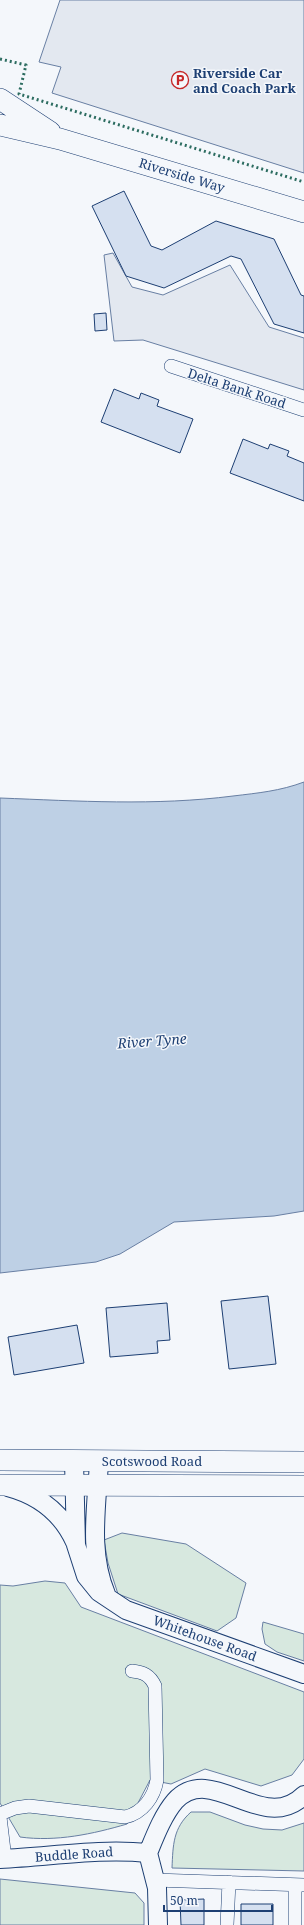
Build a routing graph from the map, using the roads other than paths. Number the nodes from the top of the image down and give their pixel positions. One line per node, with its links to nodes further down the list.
1 (0, 99): 3 (main road)
2 (0, 125): 3 (main road)
3 (60, 138): 4 (main road, Riverside Way)
4 (304, 212)
5 (171, 366): 6 (street, Delta Bank Road)
6 (304, 410)
7 (0, 1460): 8 (main road, Scotswood Road)
8 (74, 1460): 9 (main road, Scotswood Road); 12 (main road, Whitehouse Road)
9 (99, 1461): 10 (main road, Scotswood Road); 13 (main road)
10 (304, 1462)
11 (0, 1485): 12 (main road, Scotswood Road); 15 (main road)
12 (74, 1486): 13 (main road, Scotswood Road); 15 (main road, Whitehouse Road)
13 (98, 1486): 14 (main road, Scotswood Road); 16 (main road)
14 (304, 1486)
15 (76, 1545): 16 (main road, Whitehouse Road)
16 (108, 1598): 18 (main road, Whitehouse Road)
17 (132, 1671): 20 (street)
18 (304, 1674)
19 (304, 1795): 22 (main road)
20 (0, 1814)
21 (0, 1817): 23 (street)
22 (148, 1853): 23 (main road, Buddle Road); 24 (main road)
23 (3, 1859)
24 (155, 1880): 25 (street); 27 (main road)
25 (229, 1882): 26 (street); 28 (street)
26 (300, 1885): 29 (street)
27 (158, 1925)
28 (227, 1925)
29 (295, 1925)

